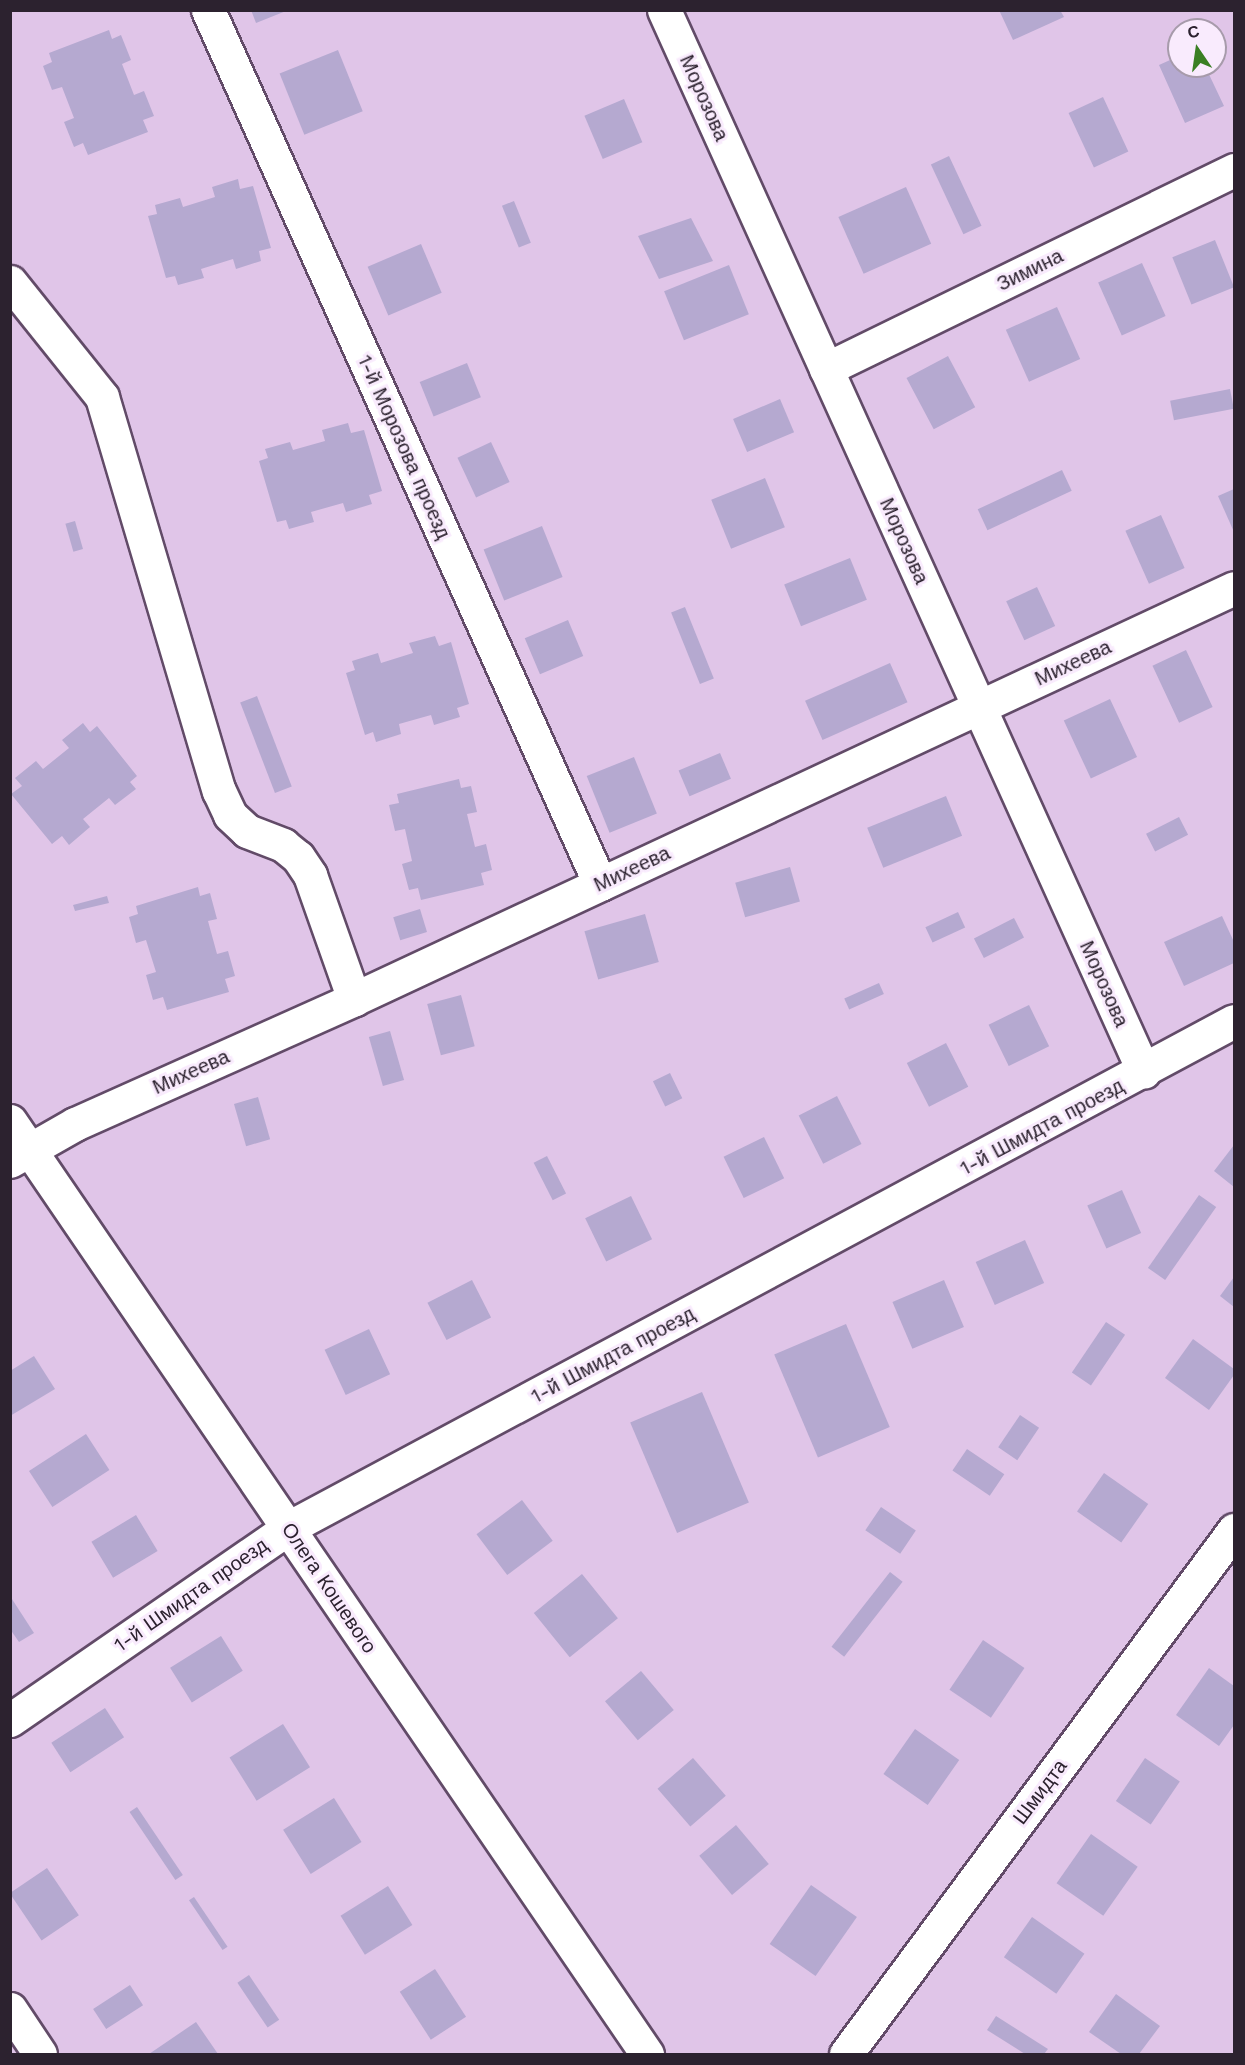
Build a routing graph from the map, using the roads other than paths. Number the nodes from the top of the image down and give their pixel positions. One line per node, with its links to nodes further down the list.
1 (208, 10): 8 (street, 1-й Морозова проезд)
2 (664, 10): 5 (street, Морозова)
3 (1234, 170): 5 (street, Зимина)
4 (10, 282): 9 (street)
5 (826, 369): 7 (street, Морозова)
6 (1234, 588): 7 (street, Михеева)
7 (979, 707): 8 (street, Михеева); 11 (street, Морозова)
8 (600, 884): 9 (street, Михеева)
9 (354, 999): 13 (street, Михеева)
10 (1234, 1021): 11 (street, 1-й Шмидта проезд)
11 (1144, 1072): 14 (street, 1-й Шмидта проезд)
12 (10, 1121): 13 (street, Олега Кошевого)
13 (20, 1155): 14 (street, Олега Кошевого)
14 (288, 1528): 16 (street, 1-й Шмидта проезд); 19 (street, Олега Кошевого)
15 (1234, 1530): 20 (street, Шмидта)
16 (10, 1720)
17 (10, 2009): 18 (street)
18 (40, 2055)
19 (647, 2055)
20 (846, 2055)

